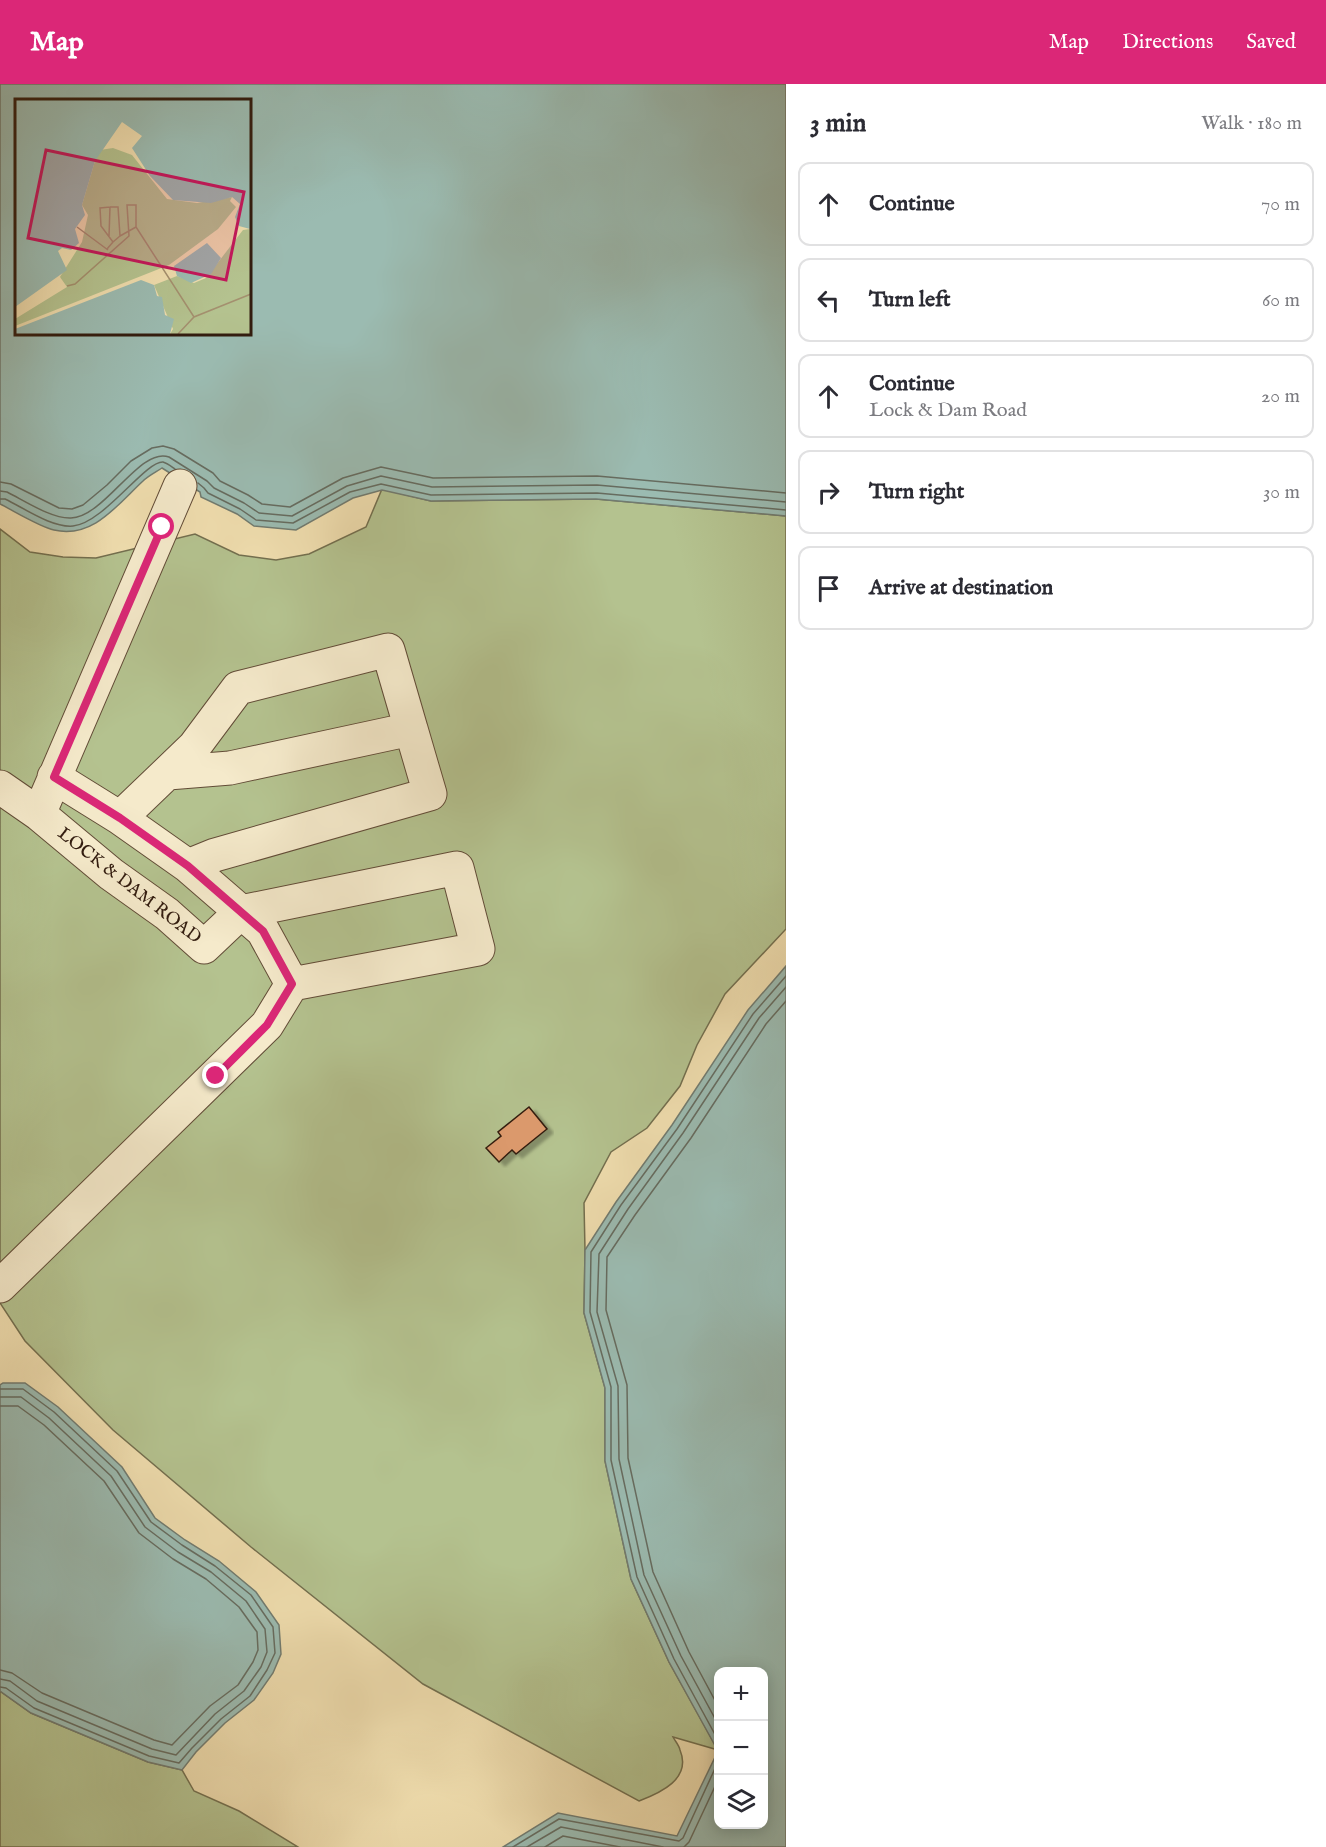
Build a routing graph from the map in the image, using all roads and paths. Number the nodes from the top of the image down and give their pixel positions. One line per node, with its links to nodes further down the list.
1 (180, 486): 4 (street)
2 (411, 729): 3 (street); 3 (street); 8 (street)
3 (168, 773): 7 (street)
4 (54, 777): 6 (street); 7 (street)
5 (0, 787): 6 (street, LOCK & DAM ROAD)
6 (39, 814): 9 (street, LOCK & DAM ROAD)
7 (120, 818): 8 (street)
8 (188, 866): 9 (street)
9 (241, 912): 10 (street); 10 (street)
10 (292, 984): 11 (street)
11 (0, 1286)

